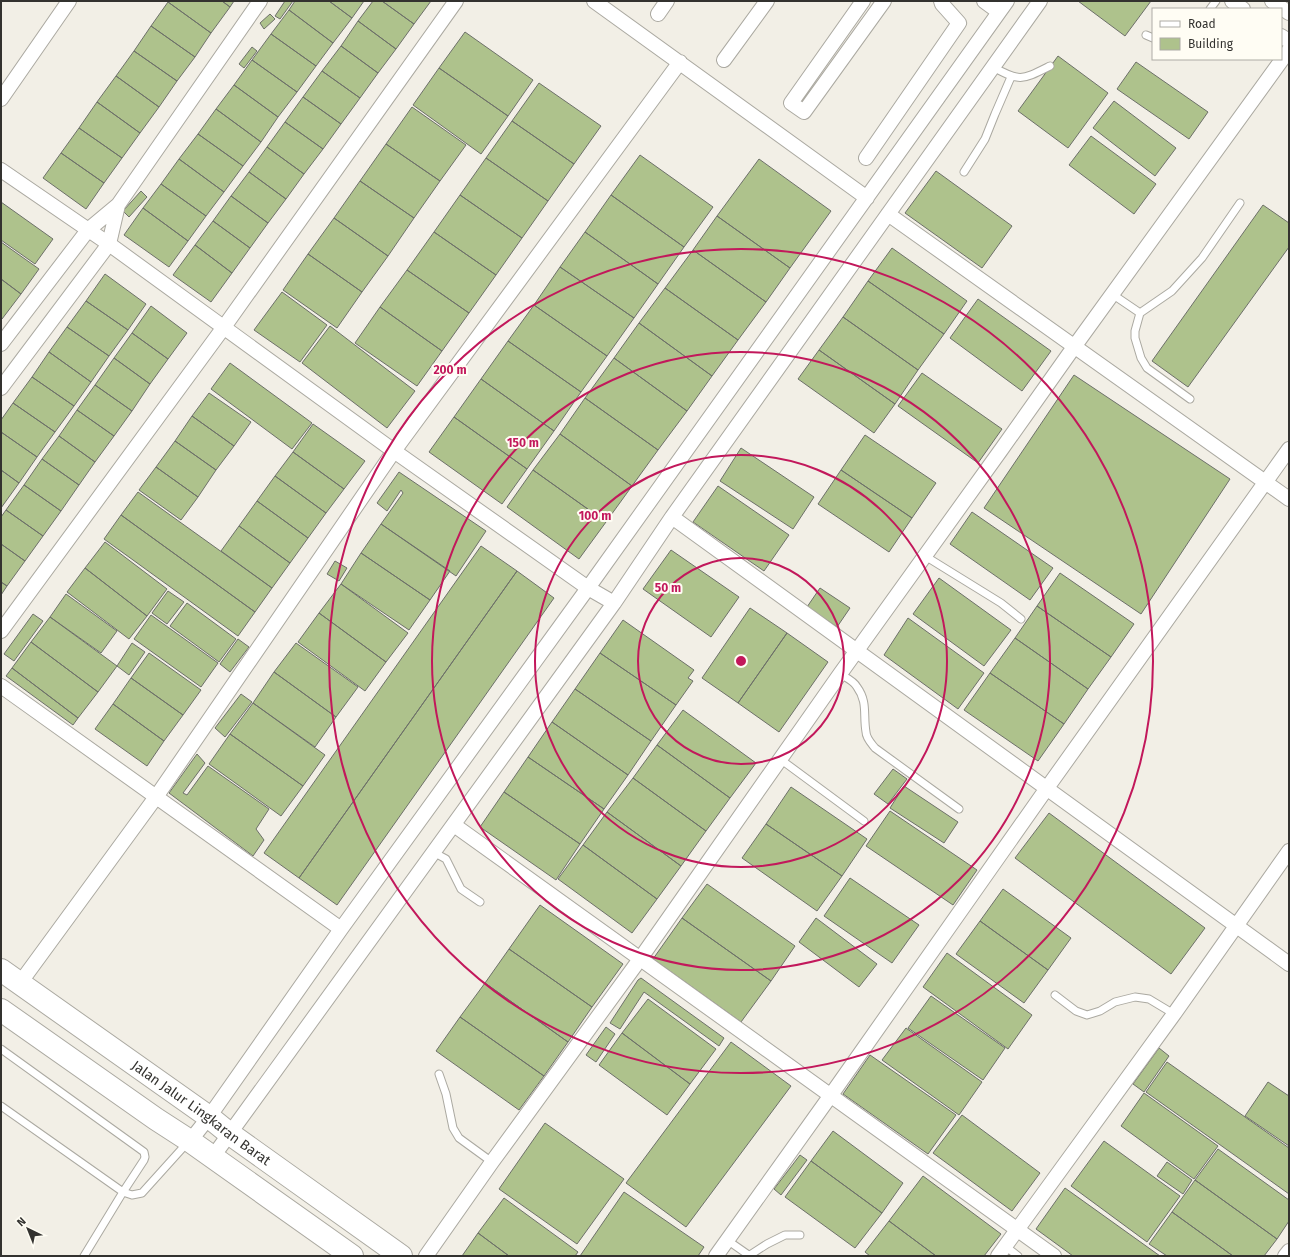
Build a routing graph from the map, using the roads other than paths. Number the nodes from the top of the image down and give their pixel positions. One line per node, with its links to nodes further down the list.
1 (70, 1): 26 (street)
2 (260, 1): 32 (street)
3 (456, 1): 38 (street)
4 (594, 1): 22 (street)
5 (667, 1): 17 (street)
6 (766, 1): 19 (street)
7 (863, 1): 8 (street)
8 (884, 1)
9 (941, 1): 27 (street)
10 (984, 1): 14 (street)
11 (1040, 1): 24 (street)
12 (1232, 1): 15 (street)
13 (1272, 1): 16 (street)
14 (1003, 6): 30 (street)
15 (1242, 8)
16 (1282, 8)
17 (658, 14)
18 (1289, 50): 21 (street)
19 (724, 60)
20 (1282, 60): 36 (street)
21 (1282, 60)
22 (680, 62): 30 (street); 44 (street)
23 (1050, 66): 25 (lane)
24 (993, 67): 25 (lane); 33 (street)
25 (1011, 77): 29 (lane)
26 (1, 99)
27 (866, 158)
28 (1, 170): 34 (street)
29 (964, 172)
30 (867, 198): 49 (street)
31 (1240, 203): 37 (lane)
32 (118, 205): 34 (street); 35 (street)
33 (888, 214): 40 (street); 47 (street)
34 (88, 230): 35 (street); 39 (street)
35 (108, 244): 38 (street); 41 (street)
36 (1112, 294): 37 (lane); 40 (street)
37 (1140, 313): 42 (lane)
38 (224, 327): 44 (street); 52 (street)
39 (1, 344)
40 (1074, 347): 45 (street); 48 (street)
41 (1, 388)
42 (1190, 399)
43 (1289, 449): 45 (street)
44 (394, 451): 49 (street); 58 (street)
45 (1266, 482): 46 (street); 57 (street)
46 (1289, 499)
47 (672, 517): 50 (street); 53 (street)
48 (925, 556): 51 (lane); 53 (street)
49 (588, 588): 50 (street); 66 (street)
50 (614, 603): 61 (street)
51 (1022, 619)
52 (1, 631)
53 (856, 651): 54 (street); 57 (street)
54 (840, 674): 56 (street); 59 (lane)
55 (1, 686): 58 (street)
56 (780, 759): 60 (lane); 67 (street)
57 (1047, 788): 65 (street); 76 (street)
58 (156, 797): 66 (street); 70 (street)
59 (959, 809)
60 (864, 821)
61 (454, 825): 63 (street); 67 (street)
62 (1289, 851): 65 (street)
63 (433, 852): 64 (lane); 79 (street)
64 (480, 902)
65 (1236, 926): 68 (street); 73 (street)
66 (341, 930): 78 (street)
67 (640, 959): 76 (street); 82 (street)
68 (1289, 964)
69 (1, 970): 70 (main road, Jalan Jalur Lingkaran Barat)
70 (20, 983): 78 (main road, Jalan Jalur Lingkaran Barat)
71 (1055, 995): 73 (lane)
72 (1, 1010): 80 (main road)
73 (1174, 1014): 84 (street)
74 (1, 1049): 83 (lane)
75 (439, 1074): 82 (lane)
76 (831, 1095): 84 (street); 86 (street)
77 (1, 1106): 83 (lane)
78 (209, 1117): 79 (main road, Jalan Jalur Lingkaran Barat); 80 (street)
79 (230, 1134): 81 (street); 91 (main road, Jalan Jalur Lingkaran Barat)
80 (190, 1141): 81 (main road); 83 (lane)
81 (212, 1158): 90 (main road)
82 (492, 1162): 92 (street)
83 (123, 1192): 89 (lane)
84 (1016, 1229): 87 (street); 96 (street)
85 (800, 1235): 94 (lane)
86 (727, 1240): 93 (street); 94 (lane)
87 (1001, 1251): 95 (lane)
88 (1289, 1251): 97 (street)
89 (84, 1256)
90 (352, 1256)
91 (401, 1256)
92 (426, 1256)
93 (716, 1256)
94 (750, 1256)
95 (1018, 1256)
96 (1054, 1256)
97 (1285, 1256)

